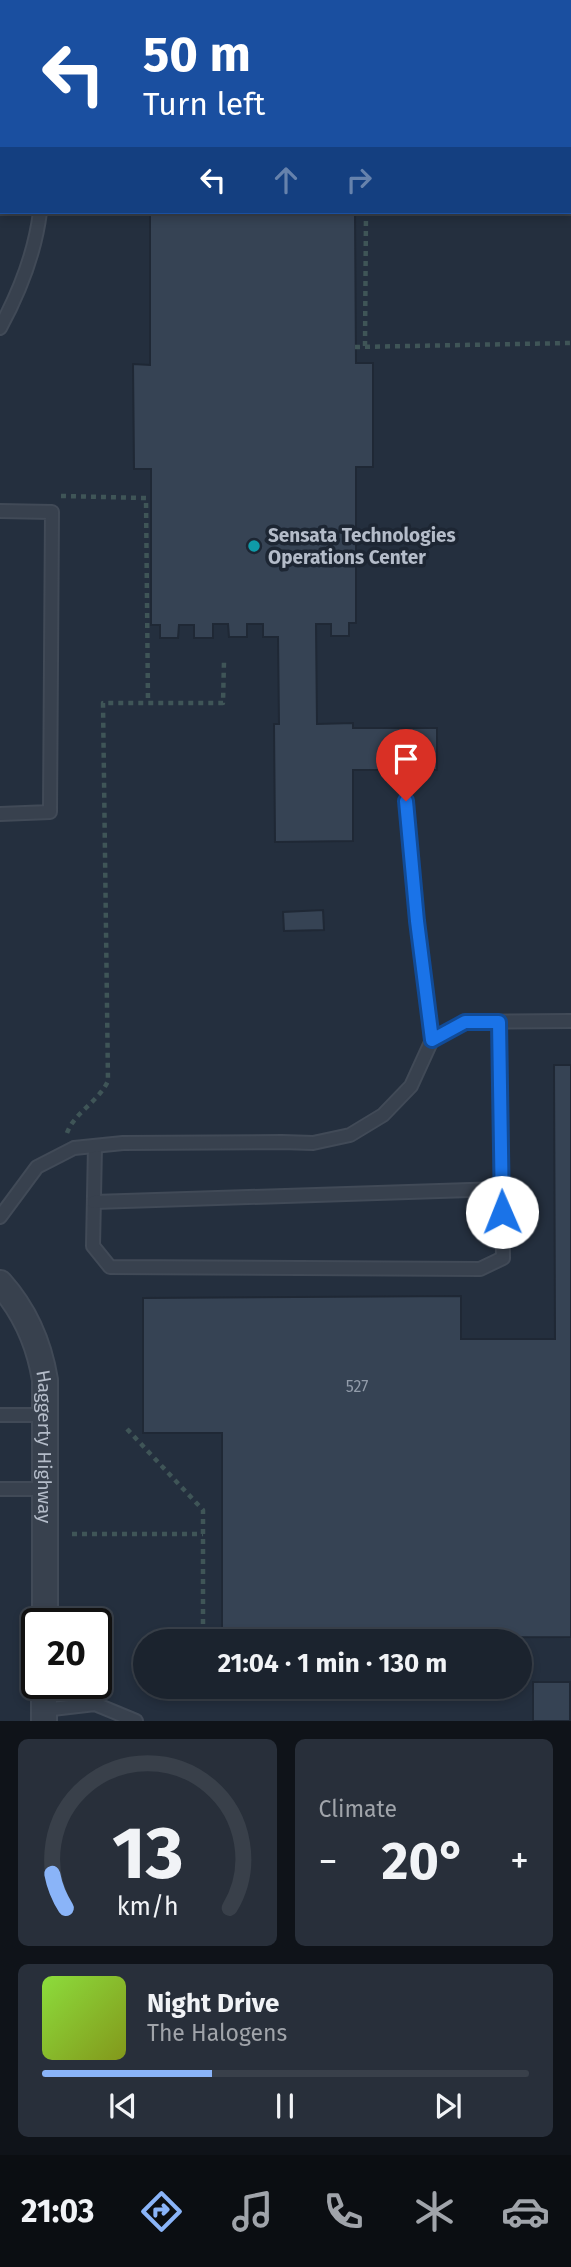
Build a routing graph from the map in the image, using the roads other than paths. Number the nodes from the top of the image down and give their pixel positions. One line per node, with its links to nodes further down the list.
1 (40, 214): 2 (lane)
2 (0, 328)
3 (0, 511): 5 (lane)
4 (406, 801): 8 (lane)
5 (0, 814)
6 (571, 1021): 7 (lane)
7 (499, 1022): 8 (lane); 10 (lane)
8 (432, 1040): 9 (lane)
9 (94, 1146): 11 (lane); 12 (lane)
10 (501, 1189): 11 (lane); 11 (lane)
11 (94, 1202)
12 (0, 1217)
13 (0, 1283): 15 (street, Haggerty Highway)
14 (0, 1415): 15 (lane)
15 (46, 1415): 17 (street, Haggerty Highway)
16 (0, 1489): 17 (lane)
17 (46, 1489): 18 (street, Haggerty Highway)
18 (45, 1608)
19 (44, 1716): 20 (lane)
20 (136, 1721)

